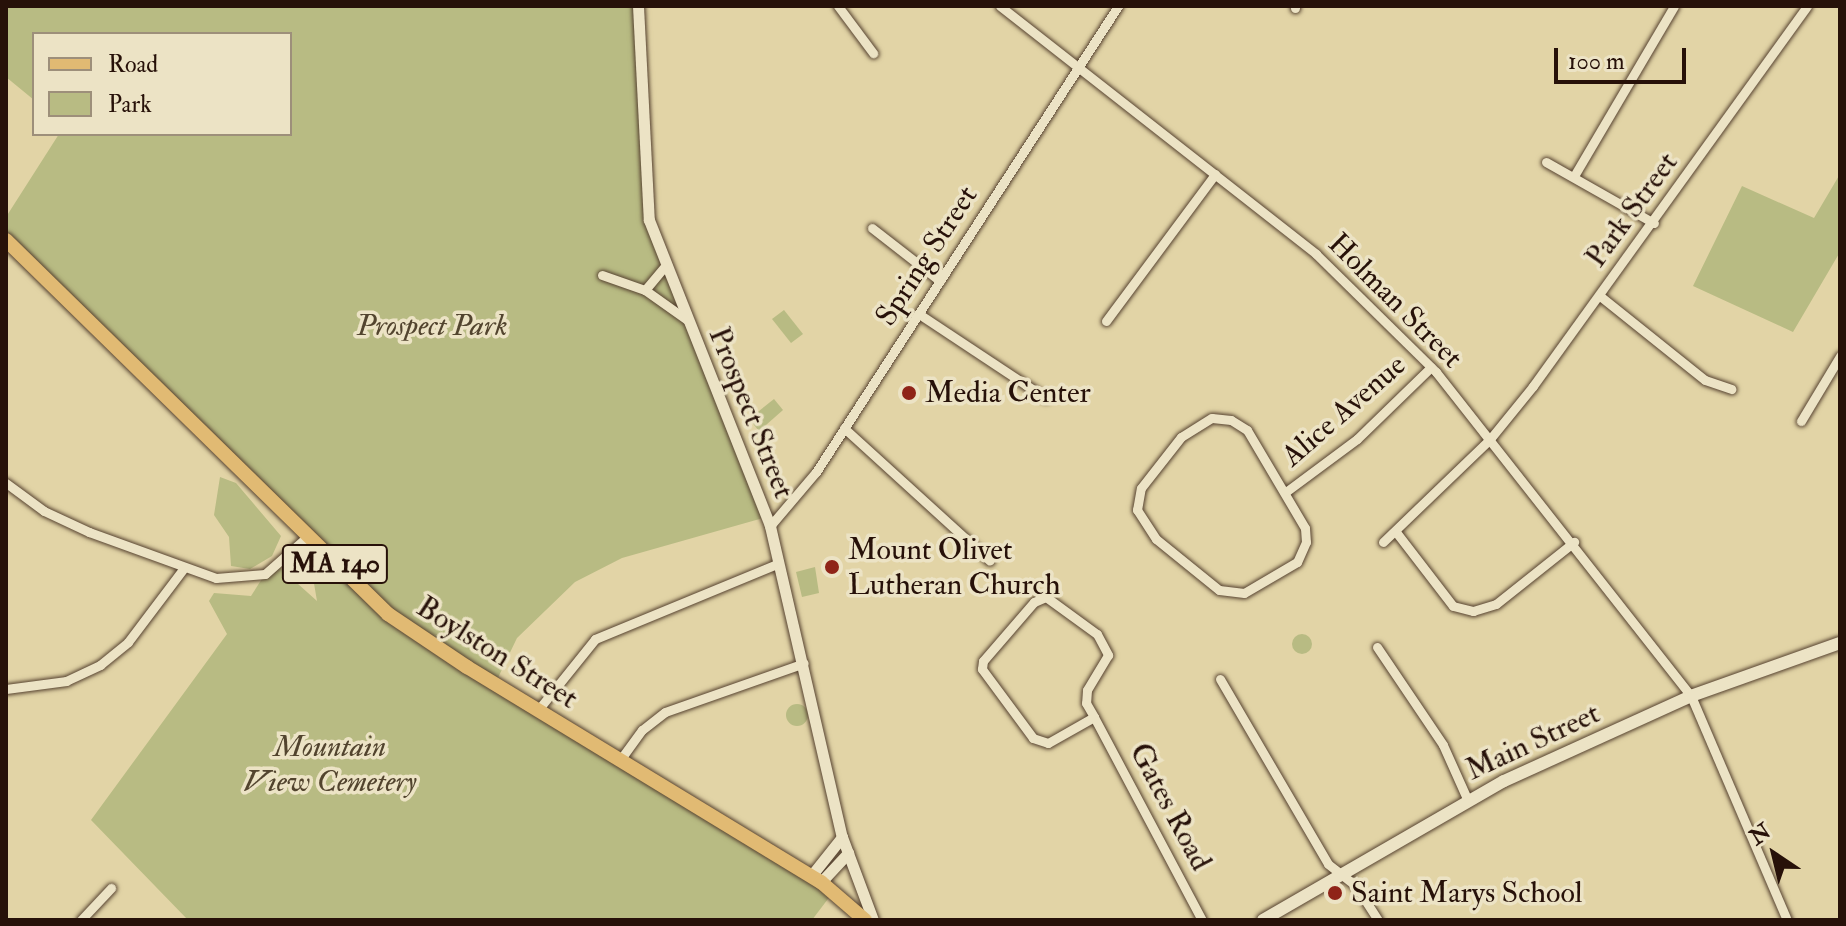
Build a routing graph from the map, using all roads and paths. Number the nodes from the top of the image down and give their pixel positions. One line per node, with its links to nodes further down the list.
1 (638, 6): 15 (street, Prospect Street)
2 (838, 6): 7 (street)
3 (1000, 6): 8 (street, Holman Street)
4 (1118, 6): 8 (street, Spring Street)
5 (1674, 6): 11 (street)
6 (1807, 6): 12 (street, Park Street)
7 (873, 53)
8 (1076, 70): 10 (street, Holman Street); 17 (street, Spring Street)
9 (1546, 162): 11 (street)
10 (1215, 174): 21 (street); 24 (street, Holman Street)
11 (1574, 176): 12 (street)
12 (1654, 223): 19 (street, Park Street)
13 (872, 228): 17 (street)
14 (6, 240): 34 (main road, Boylston Street / MA 140)
15 (666, 265): 18 (street); 22 (street, Prospect Street)
16 (602, 275): 18 (street)
17 (940, 281): 20 (street, Spring Street)
18 (645, 290): 22 (street)
19 (1600, 296): 25 (street); 29 (street, Park Street)
20 (919, 314): 26 (street); 28 (street, Spring Street)
21 (1106, 321)
22 (690, 322): 32 (street, Prospect Street)
23 (1839, 363): 27 (street)
24 (1431, 367): 29 (street, Holman Street); 31 (street, Alice Avenue)
25 (1731, 389)
26 (1046, 398)
27 (1801, 421)
28 (844, 428): 32 (street, Spring Street); 37 (street)
29 (1490, 439): 33 (street, Park Street); 36 (street, Holman Street)
30 (6, 483): 39 (street)
31 (1287, 491): 31 (street)
32 (770, 526): 38 (street, Prospect Street)
33 (1396, 532): 35 (street, Park Street); 36 (street)
34 (307, 537): 39 (street); 46 (main road, Boylston Street / MA 140)
35 (1383, 542)
36 (1574, 542): 45 (street, Holman Street)
37 (990, 561)
38 (779, 563): 42 (street, Prospect Street); 46 (street)
39 (184, 568): 44 (street)
40 (1839, 645): 45 (main road, Main Street)
41 (1377, 647): 49 (street)
42 (804, 663): 48 (street); 50 (street, Prospect Street)
43 (1220, 679): 52 (street)
44 (6, 689)
45 (1691, 696): 49 (main road, Main Street); 61 (street, Holman Street)
46 (538, 710): 48 (main road, Boylston Street / MA 140)
47 (1094, 717): 47 (street, Gates Road); 58 (street, Gates Road)
48 (620, 760): 53 (main road, Boylston Street / MA 140)
49 (1468, 801): 52 (main road, Main Street)
50 (842, 837): 51 (street, Prospect Street); 53 (street)
51 (848, 853): 53 (street); 57 (street, Prospect Street)
52 (1340, 875): 59 (main road, Main Street); 60 (street)
53 (816, 879): 56 (main road, Boylston Street / MA 140)
54 (111, 888): 55 (street)
55 (81, 920)
56 (865, 920)
57 (873, 920)
58 (1202, 920)
59 (1263, 920)
60 (1378, 920)
61 (1787, 920)

